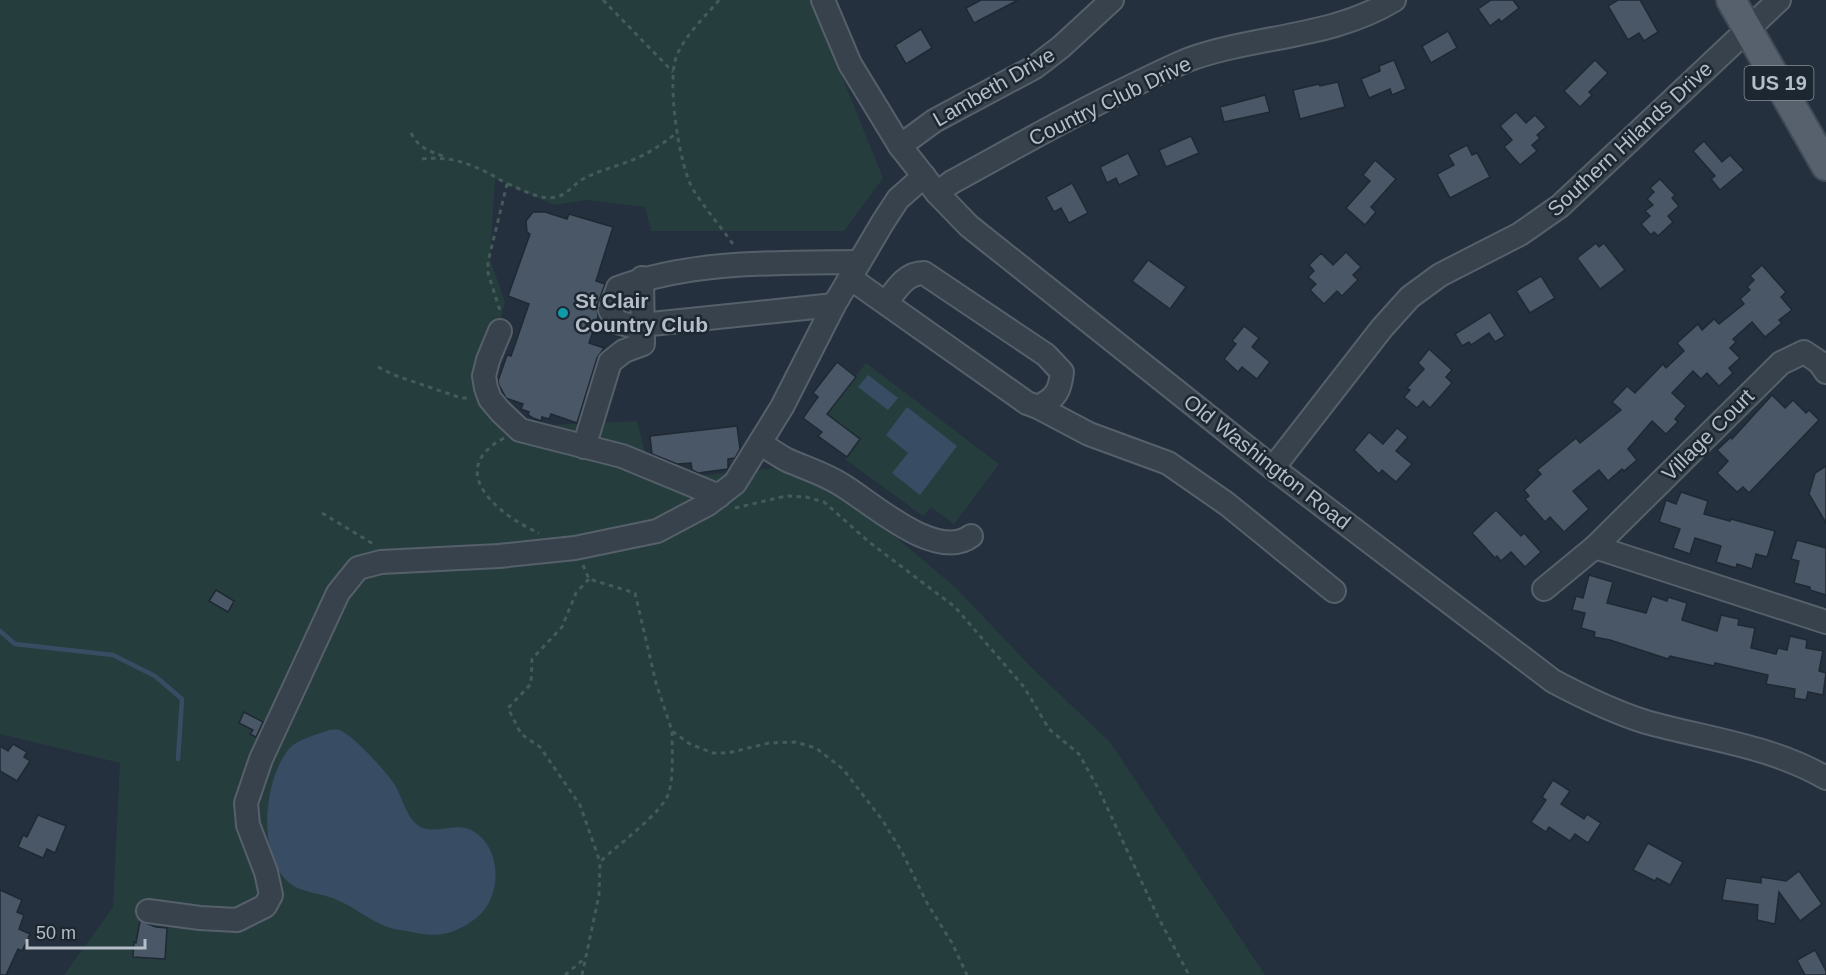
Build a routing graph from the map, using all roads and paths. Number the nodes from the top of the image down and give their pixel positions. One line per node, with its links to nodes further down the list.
1 (603, 0): 9 (path)
2 (719, 0): 9 (path)
3 (823, 0): 12 (street, Old Washington Road)
4 (1112, 0): 12 (street, Lambeth Drive)
5 (1394, 0): 17 (street, Country Club Drive)
6 (1731, 0): 8 (main road, US 19)
7 (1779, 0): 8 (street, Southern Hilands Drive)
8 (1748, 30): 15 (main road, US 19); 32 (street, Southern Hilands Drive)
9 (674, 72): 10 (path)
10 (678, 132): 16 (path); 18 (path)
11 (411, 133): 13 (path)
12 (900, 146): 17 (street, Old Washington Road)
13 (447, 158): 14 (path); 16 (path)
14 (422, 159)
15 (1826, 166)
16 (507, 184): 24 (path)
17 (930, 184): 19 (street, Country Club Drive); 32 (street, Old Washington Road)
18 (746, 263): 19 (street); 20 (street)
19 (854, 270): 21 (street); 22 (street, Country Club Drive)
20 (642, 278): 23 (street); 23 (street)
21 (886, 303): 28 (street); 28 (street)
22 (834, 305): 23 (street); 30 (street, Country Club Drive)
23 (644, 325): 31 (street)
24 (500, 331): 27 (street)
25 (378, 367): 27 (path)
26 (1826, 372): 37 (street, Village Court)
27 (490, 399): 29 (street)
28 (1038, 407): 42 (street)
29 (520, 430): 31 (street); 35 (path)
30 (759, 443): 33 (street, Country Club Drive); 36 (street)
31 (584, 447): 33 (street)
32 (1273, 468): 45 (street, Old Washington Road)
33 (714, 500): 38 (street, Country Club Drive); 52 (path)
34 (322, 513): 39 (path)
35 (545, 535)
36 (971, 536)
37 (1595, 547): 41 (street, Village Court); 43 (street)
38 (575, 548): 39 (street, Country Club Drive); 40 (path)
39 (399, 561): 47 (street, Country Club Drive)
40 (589, 579): 44 (path); 46 (path)
41 (1544, 589)
42 (1334, 591)
43 (1826, 622)
44 (672, 731): 46 (path); 51 (path)
45 (1826, 778)
46 (600, 862): 48 (path)
47 (148, 911)
48 (584, 958): 49 (path); 50 (path)
49 (564, 975)
50 (582, 975)
51 (967, 975)
52 (1189, 975)

